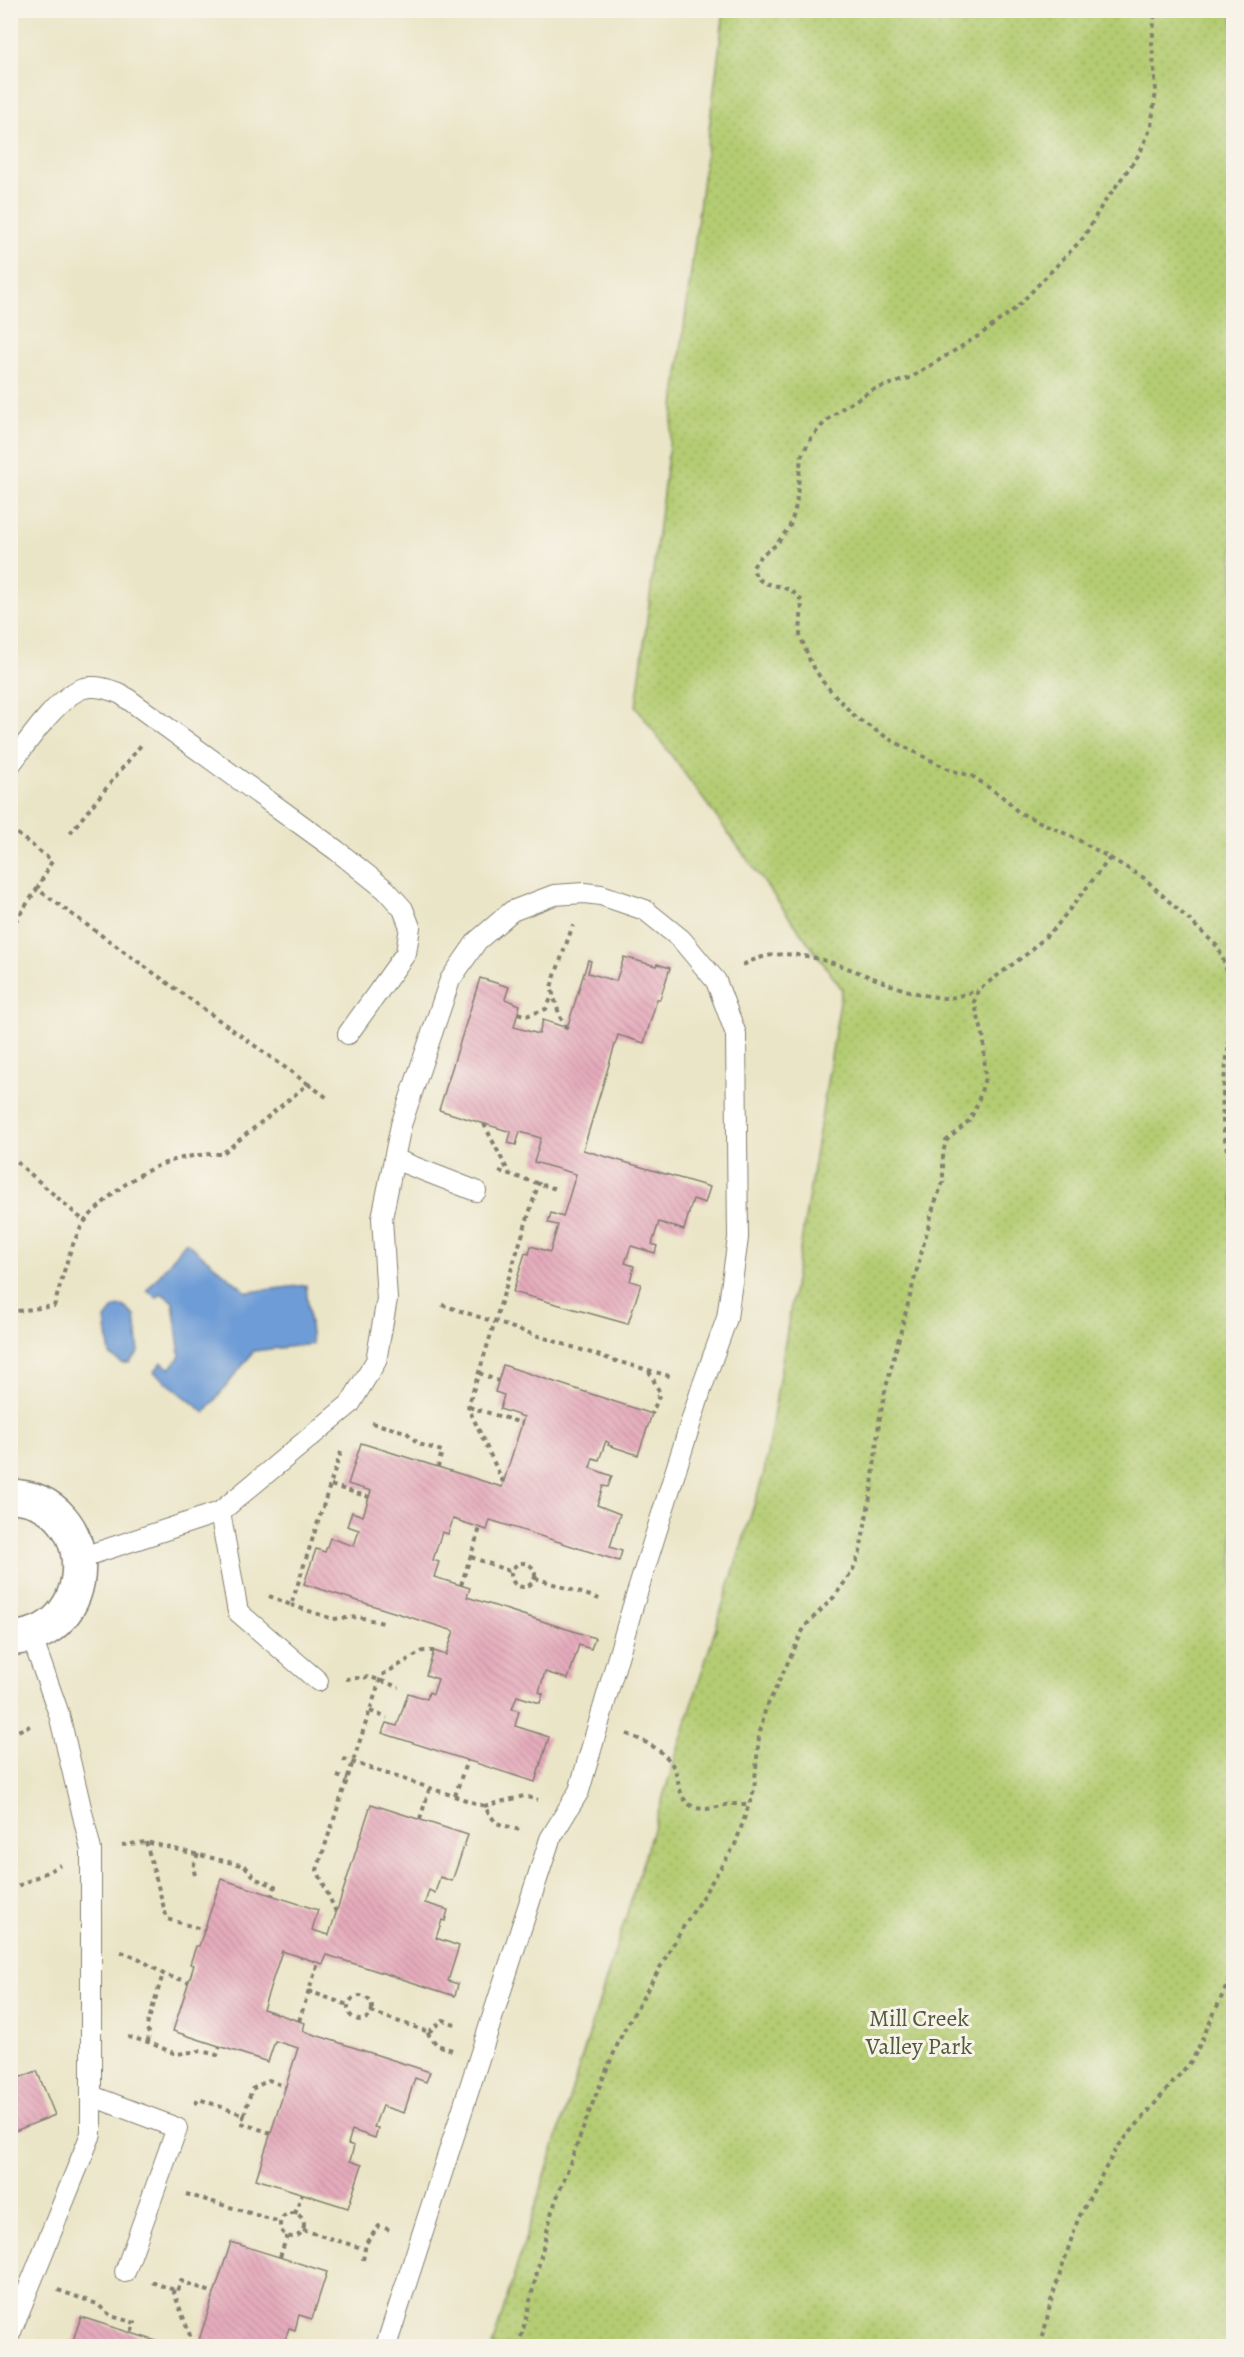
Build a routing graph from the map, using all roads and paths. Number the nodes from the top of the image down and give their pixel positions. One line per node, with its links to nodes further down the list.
1 (1155, 10): 6 (path)
2 (143, 743): 5 (path)
3 (10, 765): 15 (lane)
4 (10, 828): 7 (path)
5 (70, 833)
6 (1110, 858): 11 (path); 23 (path)
7 (37, 889): 9 (path); 16 (path)
8 (584, 893): 10 (lane); 12 (path); 20 (lane)
9 (10, 929)
10 (716, 981): 11 (path); 34 (lane)
11 (978, 990): 70 (path)
12 (553, 993): 13 (path); 14 (path)
13 (518, 1013)
14 (567, 1028)
15 (348, 1034)
16 (308, 1084): 17 (path); 27 (path)
17 (329, 1099)
18 (484, 1124): 22 (path)
19 (10, 1156): 27 (path)
20 (394, 1159): 26 (lane); 37 (lane)
21 (489, 1168): 22 (path)
22 (510, 1174): 24 (path)
23 (1233, 1178)
24 (539, 1182): 25 (path); 30 (path)
25 (556, 1189)
26 (476, 1191)
27 (84, 1221): 29 (path)
28 (442, 1305): 30 (path)
29 (10, 1312)
30 (495, 1322): 31 (path); 32 (path)
31 (649, 1371): 34 (path); 36 (path)
32 (479, 1373): 33 (path); 35 (path)
33 (498, 1381)
34 (702, 1387): 53 (lane)
35 (468, 1407): 38 (path); 40 (path)
36 (652, 1414)
37 (346, 1415): 39 (path); 41 (path); 44 (lane)
38 (522, 1423)
39 (438, 1467)
40 (503, 1482)
41 (330, 1485): 43 (path); 52 (path)
42 (10, 1496): 47 (street)
43 (369, 1497)
44 (220, 1512): 47 (lane); 50 (lane)
45 (480, 1528): 46 (path)
46 (471, 1557): 48 (path); 51 (path)
47 (80, 1558): 55 (street)
48 (512, 1572): 49 (path); 49 (path)
49 (535, 1578): 53 (path)
50 (232, 1582): 52 (path); 58 (lane)
51 (461, 1585)
52 (291, 1605): 54 (path)
53 (632, 1609): 62 (lane)
54 (383, 1623)
55 (21, 1636): 76 (lane)
56 (434, 1651): 57 (path)
57 (380, 1680): 58 (path); 59 (path); 60 (path)
58 (318, 1681)
59 (399, 1687)
60 (370, 1711): 61 (path); 65 (path)
61 (387, 1718)
62 (599, 1723): 70 (path); 72 (lane)
63 (343, 1759): 65 (path)
64 (467, 1760): 69 (path)
65 (353, 1763): 67 (path); 68 (path)
66 (337, 1776): 67 (path)
67 (347, 1779): 81 (path)
68 (430, 1787): 69 (path); 73 (path)
69 (455, 1796): 71 (path)
70 (749, 1804): 119 (path)
71 (484, 1806): 72 (path); 74 (path)
72 (566, 1812): 74 (lane)
73 (420, 1820)
74 (550, 1839): 107 (lane)
75 (146, 1842): 76 (path); 77 (path); 82 (path)
76 (91, 1850): 79 (path); 83 (lane)
77 (198, 1854): 78 (path); 80 (path)
78 (195, 1875)
79 (10, 1890)
80 (272, 1895)
81 (336, 1912)
82 (205, 1930)
83 (92, 1941): 86 (path); 97 (lane)
84 (318, 1963): 88 (path)
85 (1233, 1970): 120 (path)
86 (163, 1974): 87 (path); 94 (path)
87 (189, 1982)
88 (308, 1991): 89 (path); 91 (path)
89 (348, 2005): 90 (path); 90 (path)
90 (371, 2012): 92 (path)
91 (299, 2021)
92 (426, 2031)
93 (128, 2037): 94 (path)
94 (148, 2042): 95 (path)
95 (220, 2046)
96 (286, 2086): 98 (path)
97 (92, 2096): 99 (lane); 112 (lane)
98 (244, 2115): 99 (path); 100 (path)
99 (177, 2128): 101 (lane)
100 (271, 2133)
101 (157, 2184): 104 (path); 111 (lane)
102 (302, 2193): 103 (path)
103 (295, 2214): 104 (path); 105 (path)
104 (280, 2222): 106 (path)
105 (303, 2230): 106 (path); 108 (path)
106 (287, 2236): 109 (path)
107 (419, 2241): 108 (path); 118 (lane)
108 (365, 2249): 110 (path)
109 (280, 2257)
110 (363, 2260)
111 (125, 2272): 113 (path)
112 (32, 2280): 115 (path); 116 (lane)
113 (172, 2289): 114 (path); 117 (path)
114 (214, 2293)
115 (131, 2333)
116 (10, 2334)
117 (194, 2346)
118 (386, 2346)
119 (519, 2346)
120 (1041, 2346)

